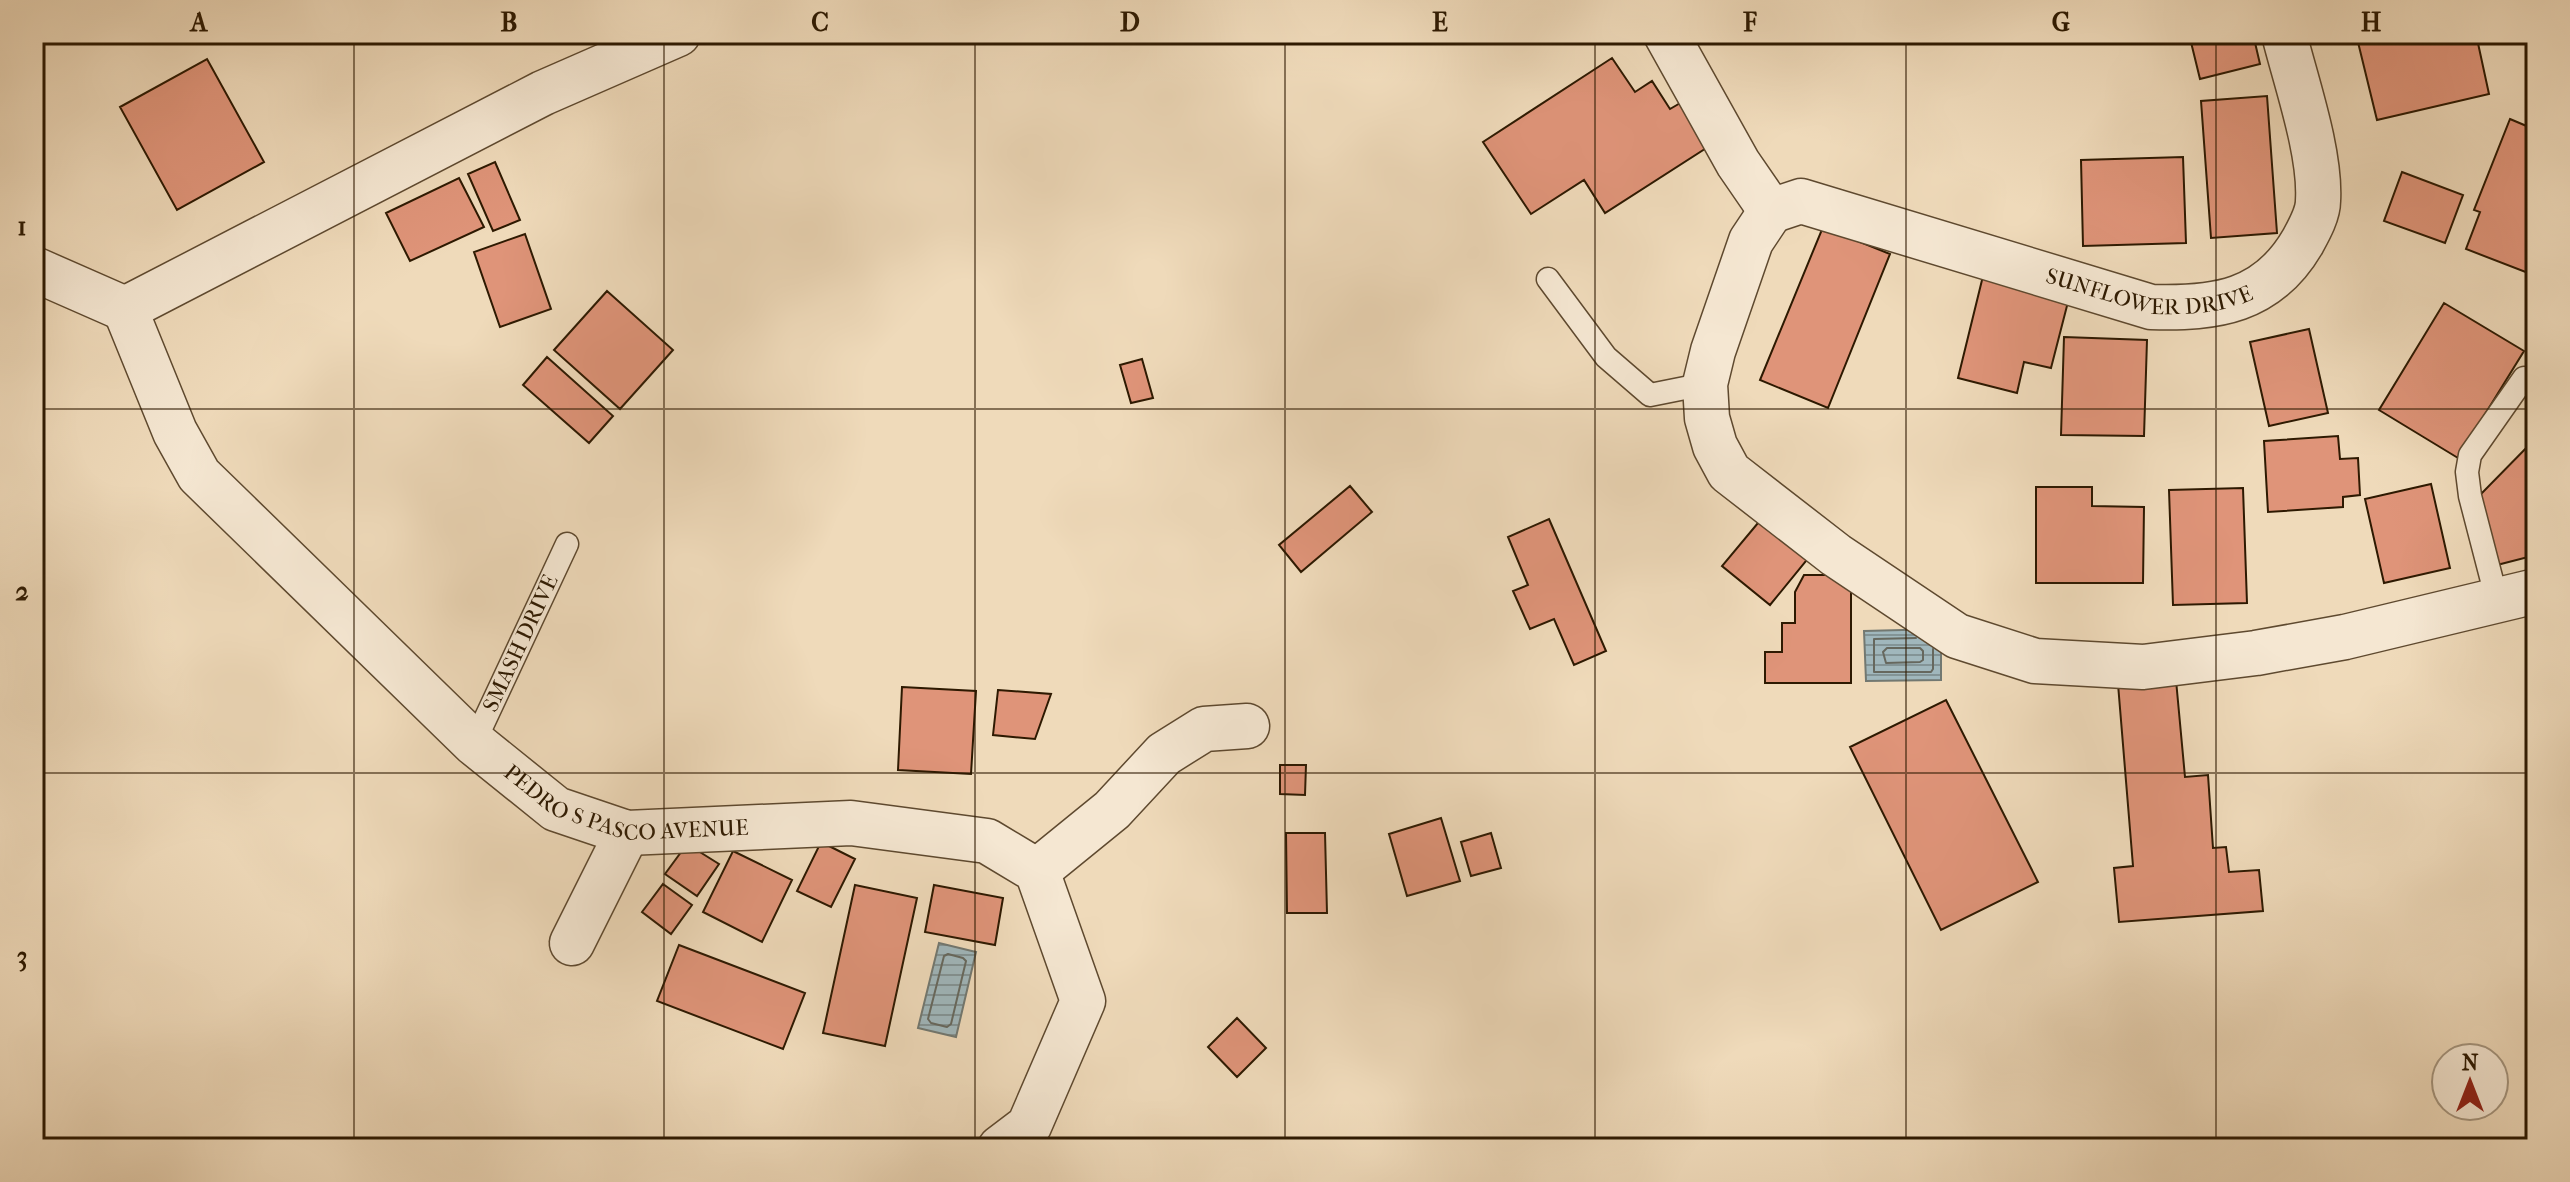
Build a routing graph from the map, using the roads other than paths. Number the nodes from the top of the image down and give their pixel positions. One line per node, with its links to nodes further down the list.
1 (678, 34): 7 (street)
2 (1666, 34): 4 (street)
3 (2284, 34): 4 (street, SUNFLOWER DRIVE)
4 (1771, 211): 9 (street)
5 (34, 269): 7 (street)
6 (1548, 279): 9 (lane)
7 (125, 309): 13 (street, PEDRO S PASCO AVENUE)
8 (2524, 378): 11 (lane)
9 (1705, 384): 11 (street)
10 (567, 544): 13 (lane, SMASH DRIVE)
11 (2517, 596)
12 (1247, 726): 15 (street)
13 (474, 743): 14 (street, PEDRO S PASCO AVENUE)
14 (627, 833): 15 (street, PEDRO S PASCO AVENUE); 16 (street)
15 (1037, 871): 17 (street)
16 (572, 943)
17 (1000, 1148)

